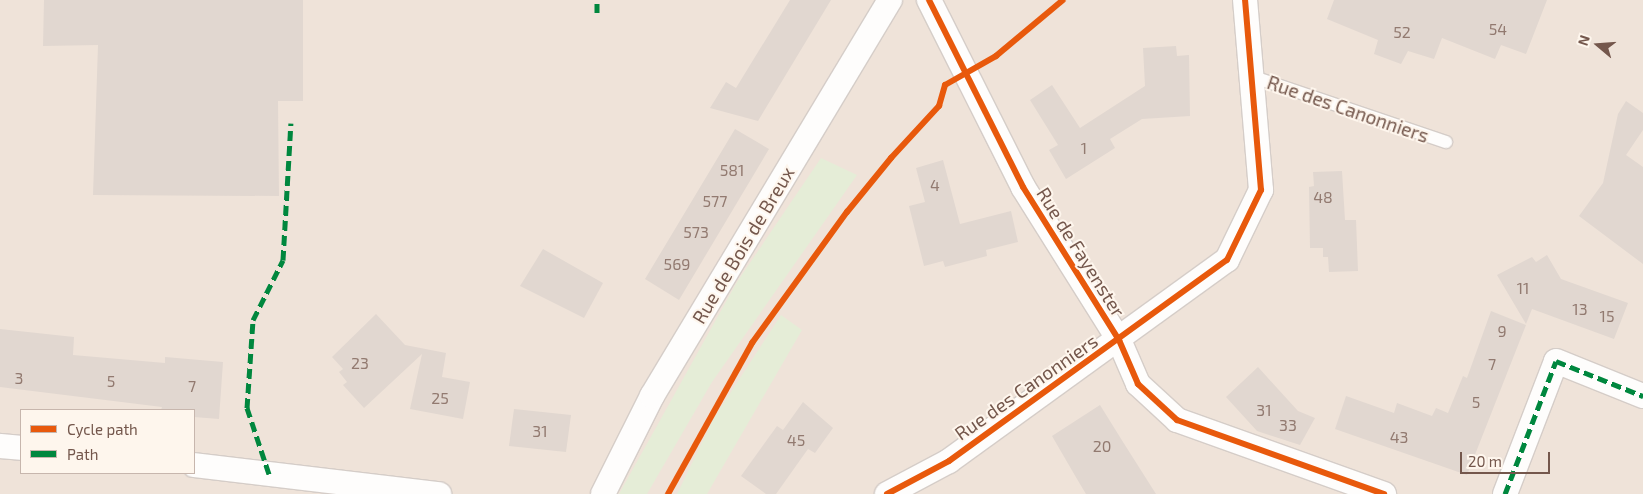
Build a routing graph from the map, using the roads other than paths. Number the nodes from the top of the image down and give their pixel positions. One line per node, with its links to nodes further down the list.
1 (890, 0): 12 (street, Rue de Bois de Breux)
2 (929, 0): 6 (street, Rue de Fayenster)
3 (1245, 0): 4 (street, Rue des Canonniers)
4 (1251, 76): 5 (lane, Rue des Canonniers); 6 (street, Rue des Canonniers)
5 (1446, 142)
6 (1119, 340): 13 (street, Rue des Canonniers); 14 (street, Rue de Fayenster)
7 (1643, 396): 15 (street)
8 (0, 446): 9 (street)
9 (20, 448)
10 (195, 465): 11 (street)
11 (439, 494)
12 (603, 494)
13 (887, 494)
14 (1384, 494)
15 (1505, 494)

